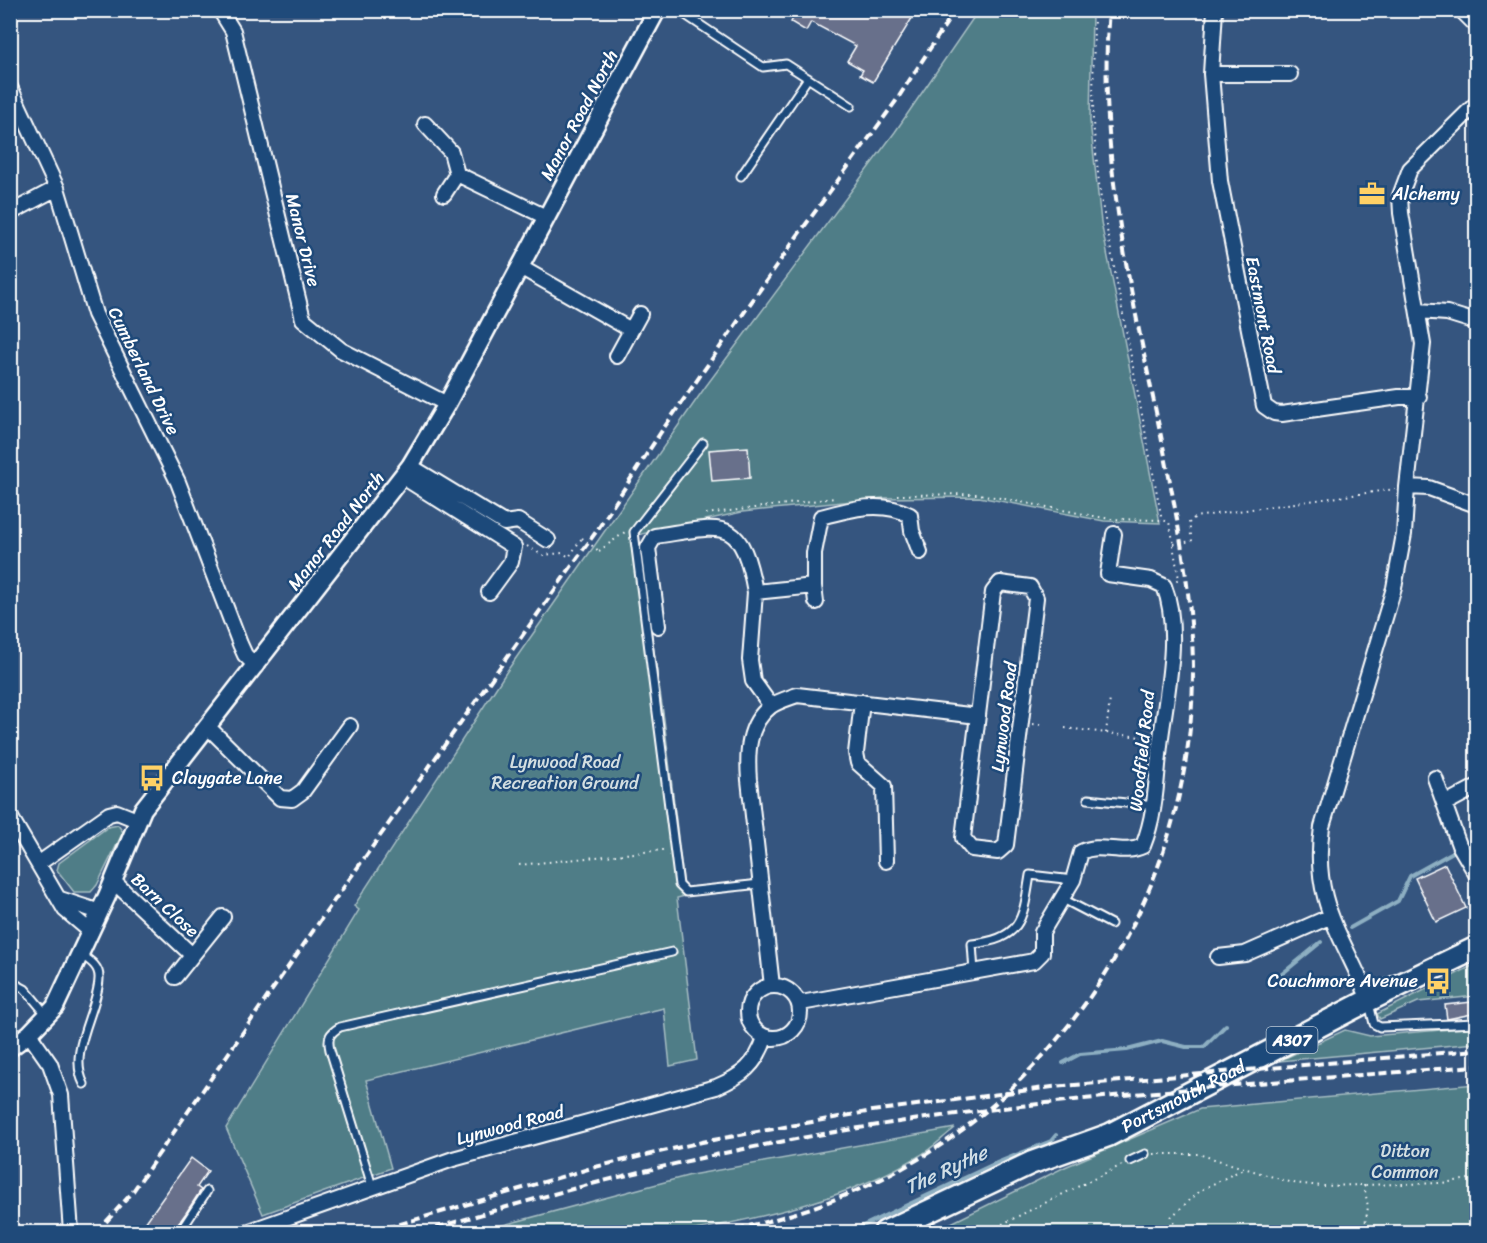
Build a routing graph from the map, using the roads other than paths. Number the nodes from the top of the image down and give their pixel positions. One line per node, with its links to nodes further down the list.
1 (220, 10): 27 (street, Manor Drive)
2 (657, 10): 19 (street, Manor Road North)
3 (678, 10): 9 (lane)
4 (1215, 10): 7 (street, Eastmont Road)
5 (1461, 10): 6 (street)
6 (1476, 25)
7 (1211, 74): 8 (street); 26 (street, Eastmont Road)
8 (1290, 74)
9 (808, 78): 12 (lane); 15 (lane)
10 (10, 87): 16 (street, Cumberland Drive)
11 (1476, 104): 21 (street)
12 (851, 106)
13 (425, 124): 14 (street)
14 (457, 174): 17 (street); 19 (street)
15 (741, 176)
16 (57, 188): 18 (street); 40 (street, Cumberland Drive)
17 (444, 194)
18 (10, 213)
19 (546, 217): 20 (street, Manor Road North)
20 (520, 267): 24 (street); 27 (street, Manor Road North)
21 (1419, 311): 23 (street); 26 (street)
22 (640, 314): 24 (street)
23 (1476, 322)
24 (632, 330): 25 (street)
25 (617, 356)
26 (1419, 397): 30 (street)
27 (447, 404): 29 (street, Manor Road North)
28 (703, 443): 58 (lane)
29 (406, 471): 33 (street); 36 (street); 40 (street, Manor Road North)
30 (1407, 487): 31 (street); 63 (street)
31 (1476, 505)
32 (1114, 534): 50 (street, Woodfield Road)
33 (548, 540)
34 (920, 552): 35 (street)
35 (814, 586): 37 (street); 38 (street)
36 (489, 592)
37 (756, 592): 39 (street); 42 (street)
38 (816, 602)
39 (658, 626)
40 (256, 666): 44 (street, Manor Road North)
41 (862, 702): 42 (street, Lynwood Road); 43 (street, Lynwood Road); 53 (street)
42 (771, 706): 58 (street)
43 (978, 716): 43 (street, Lynwood Road)
44 (207, 726): 45 (street); 52 (street, Manor Road North)
45 (350, 726)
46 (1435, 778): 49 (street)
47 (1476, 787): 49 (street)
48 (1088, 799): 50 (lane)
49 (1446, 803): 55 (street)
50 (1155, 806): 56 (street, Woodfield Road)
51 (10, 816): 54 (street)
52 (136, 820): 54 (street); 57 (street, Manor Road North)
53 (886, 861)
54 (38, 864): 60 (street)
55 (1476, 874)
56 (1073, 880): 59 (street, Woodfield Road); 71 (lane)
57 (113, 881): 61 (street, Manor Road North); 69 (street, Barn Close)
58 (760, 884): 74 (street)
59 (1061, 898): 64 (lane); 71 (street, Woodfield Road)
60 (60, 899): 61 (street); 65 (street)
61 (100, 912): 65 (street, Manor Road North)
62 (223, 917): 69 (street, Barn Close)
63 (1329, 917): 70 (street); 75 (street)
64 (1111, 924)
65 (90, 932): 68 (street, Manor Road North)
66 (1476, 948): 75 (main road, Portsmouth Road / A307)
67 (672, 952): 85 (lane)
68 (80, 954): 77 (street, Manor Road North); 82 (lane)
69 (192, 955): 72 (street, Barn Close)
70 (1218, 957)
71 (974, 972): 76 (street, Woodfield Road)
72 (174, 977)
73 (11, 982): 77 (lane)
74 (772, 986): 76 (street); 80 (street)
75 (1364, 989): 78 (lane); 90 (main road, Portsmouth Road / A307)
76 (801, 1003): 80 (street)
77 (48, 1016): 79 (street, Manor Road North)
78 (1476, 1023)
79 (29, 1034): 81 (street, Manor Road North); 87 (street)
80 (765, 1038): 85 (street, Lynwood Road)
81 (10, 1048)
82 (84, 1084)
83 (1145, 1154): 84 (lane)
84 (1130, 1161)
85 (372, 1186): 89 (street, Lynwood Road)
86 (207, 1191): 88 (lane)
87 (71, 1233)
88 (180, 1233)
89 (247, 1233)
90 (885, 1233)

